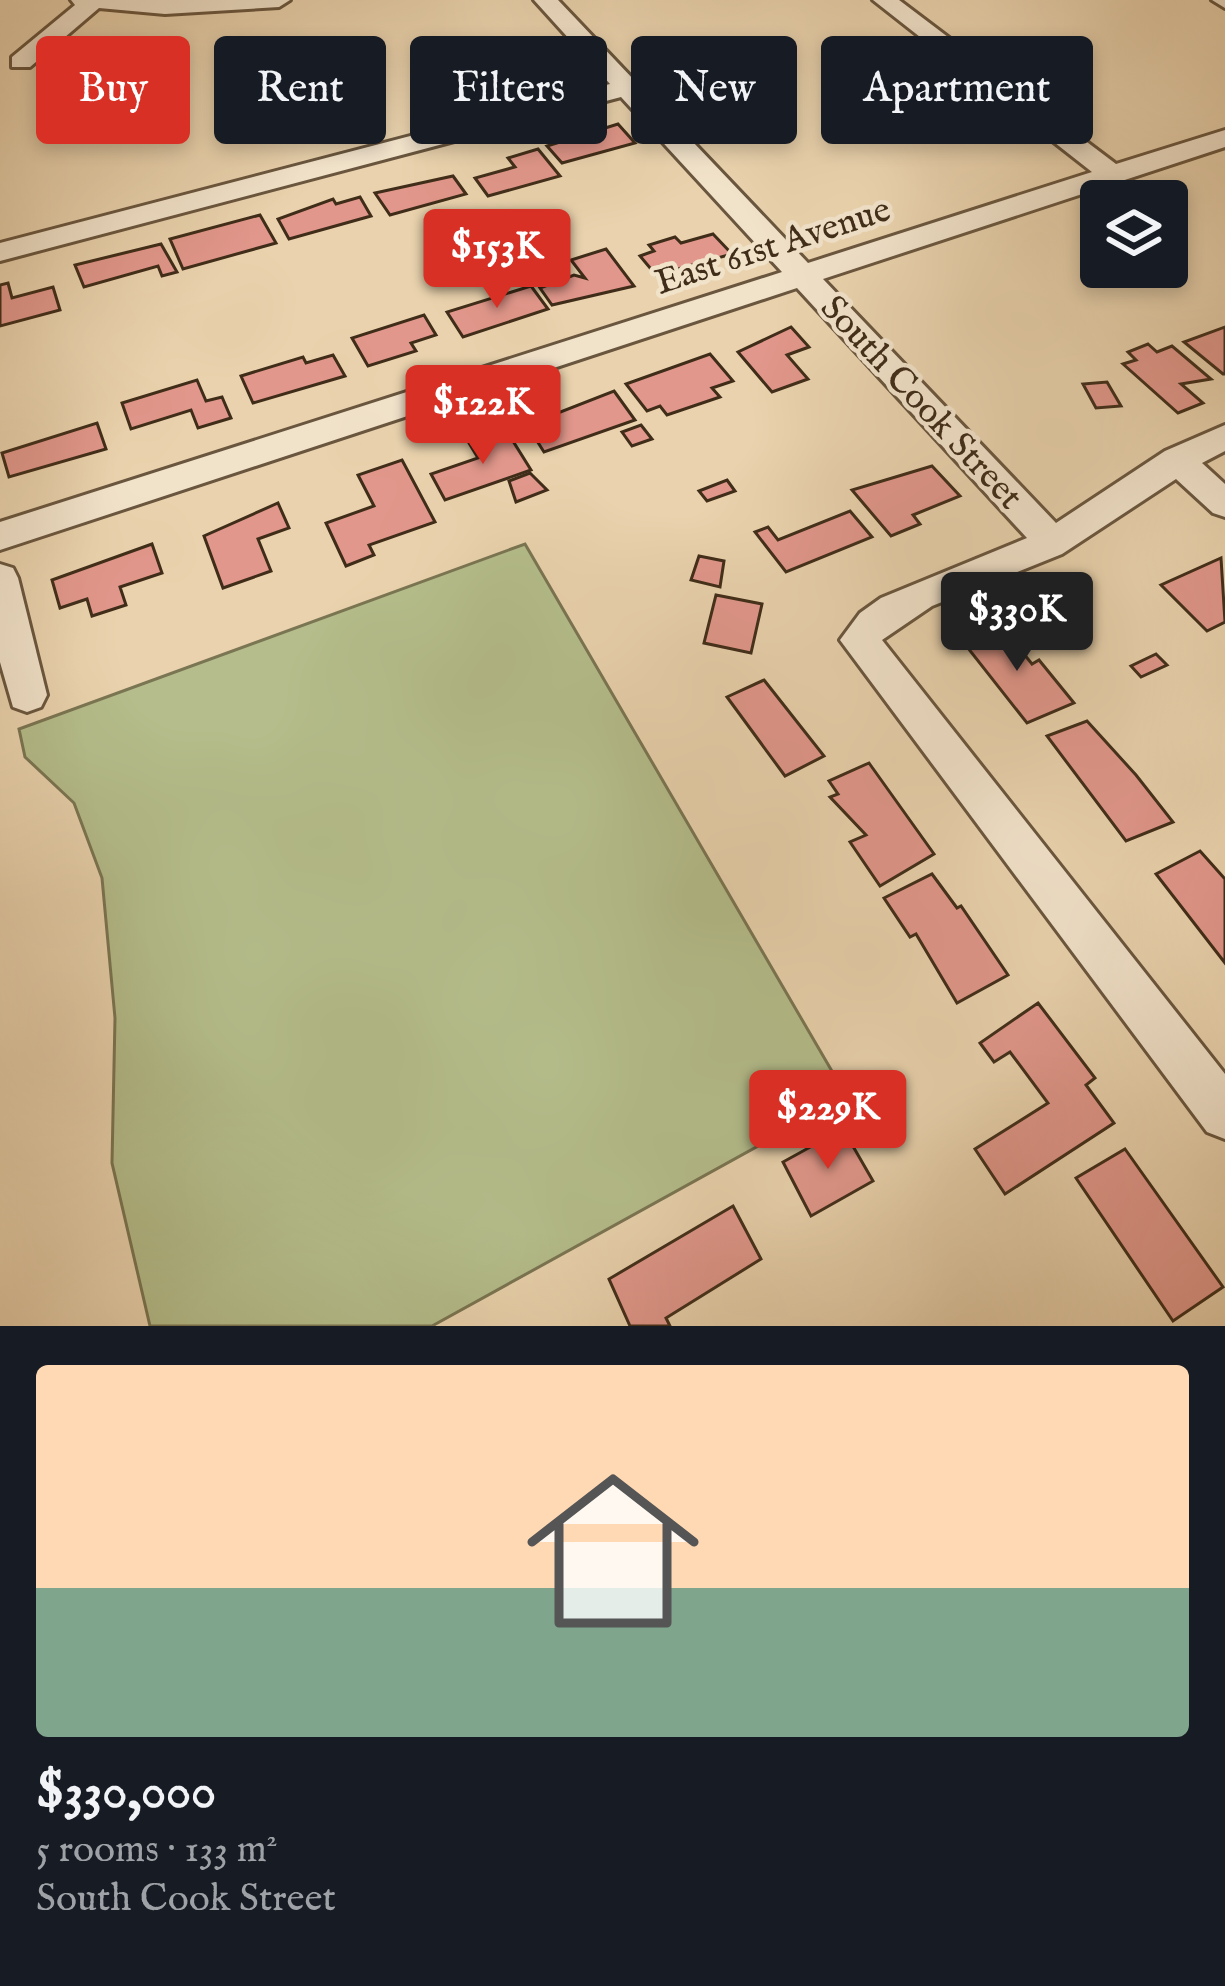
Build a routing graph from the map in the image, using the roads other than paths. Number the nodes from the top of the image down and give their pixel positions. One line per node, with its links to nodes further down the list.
1 (279, 0): 4 (street)
2 (545, 0): 6 (street, South Cook Street)
3 (884, 0): 8 (street)
4 (87, 1): 5 (street)
5 (21, 62)
6 (629, 87): 9 (street); 10 (street, South Cook Street)
7 (1225, 138): 8 (street, East 61st Avenue)
8 (1112, 174): 10 (street, East 61st Avenue)
9 (0, 252)
10 (807, 274): 14 (street, East 61st Avenue); 15 (street, South Cook Street)
11 (1225, 436): 12 (street)
12 (1177, 460): 13 (street); 15 (street)
13 (1225, 504)
14 (0, 536)
15 (1052, 542): 18 (street)
16 (0, 578): 17 (street)
17 (27, 695)
18 (1225, 1114)

